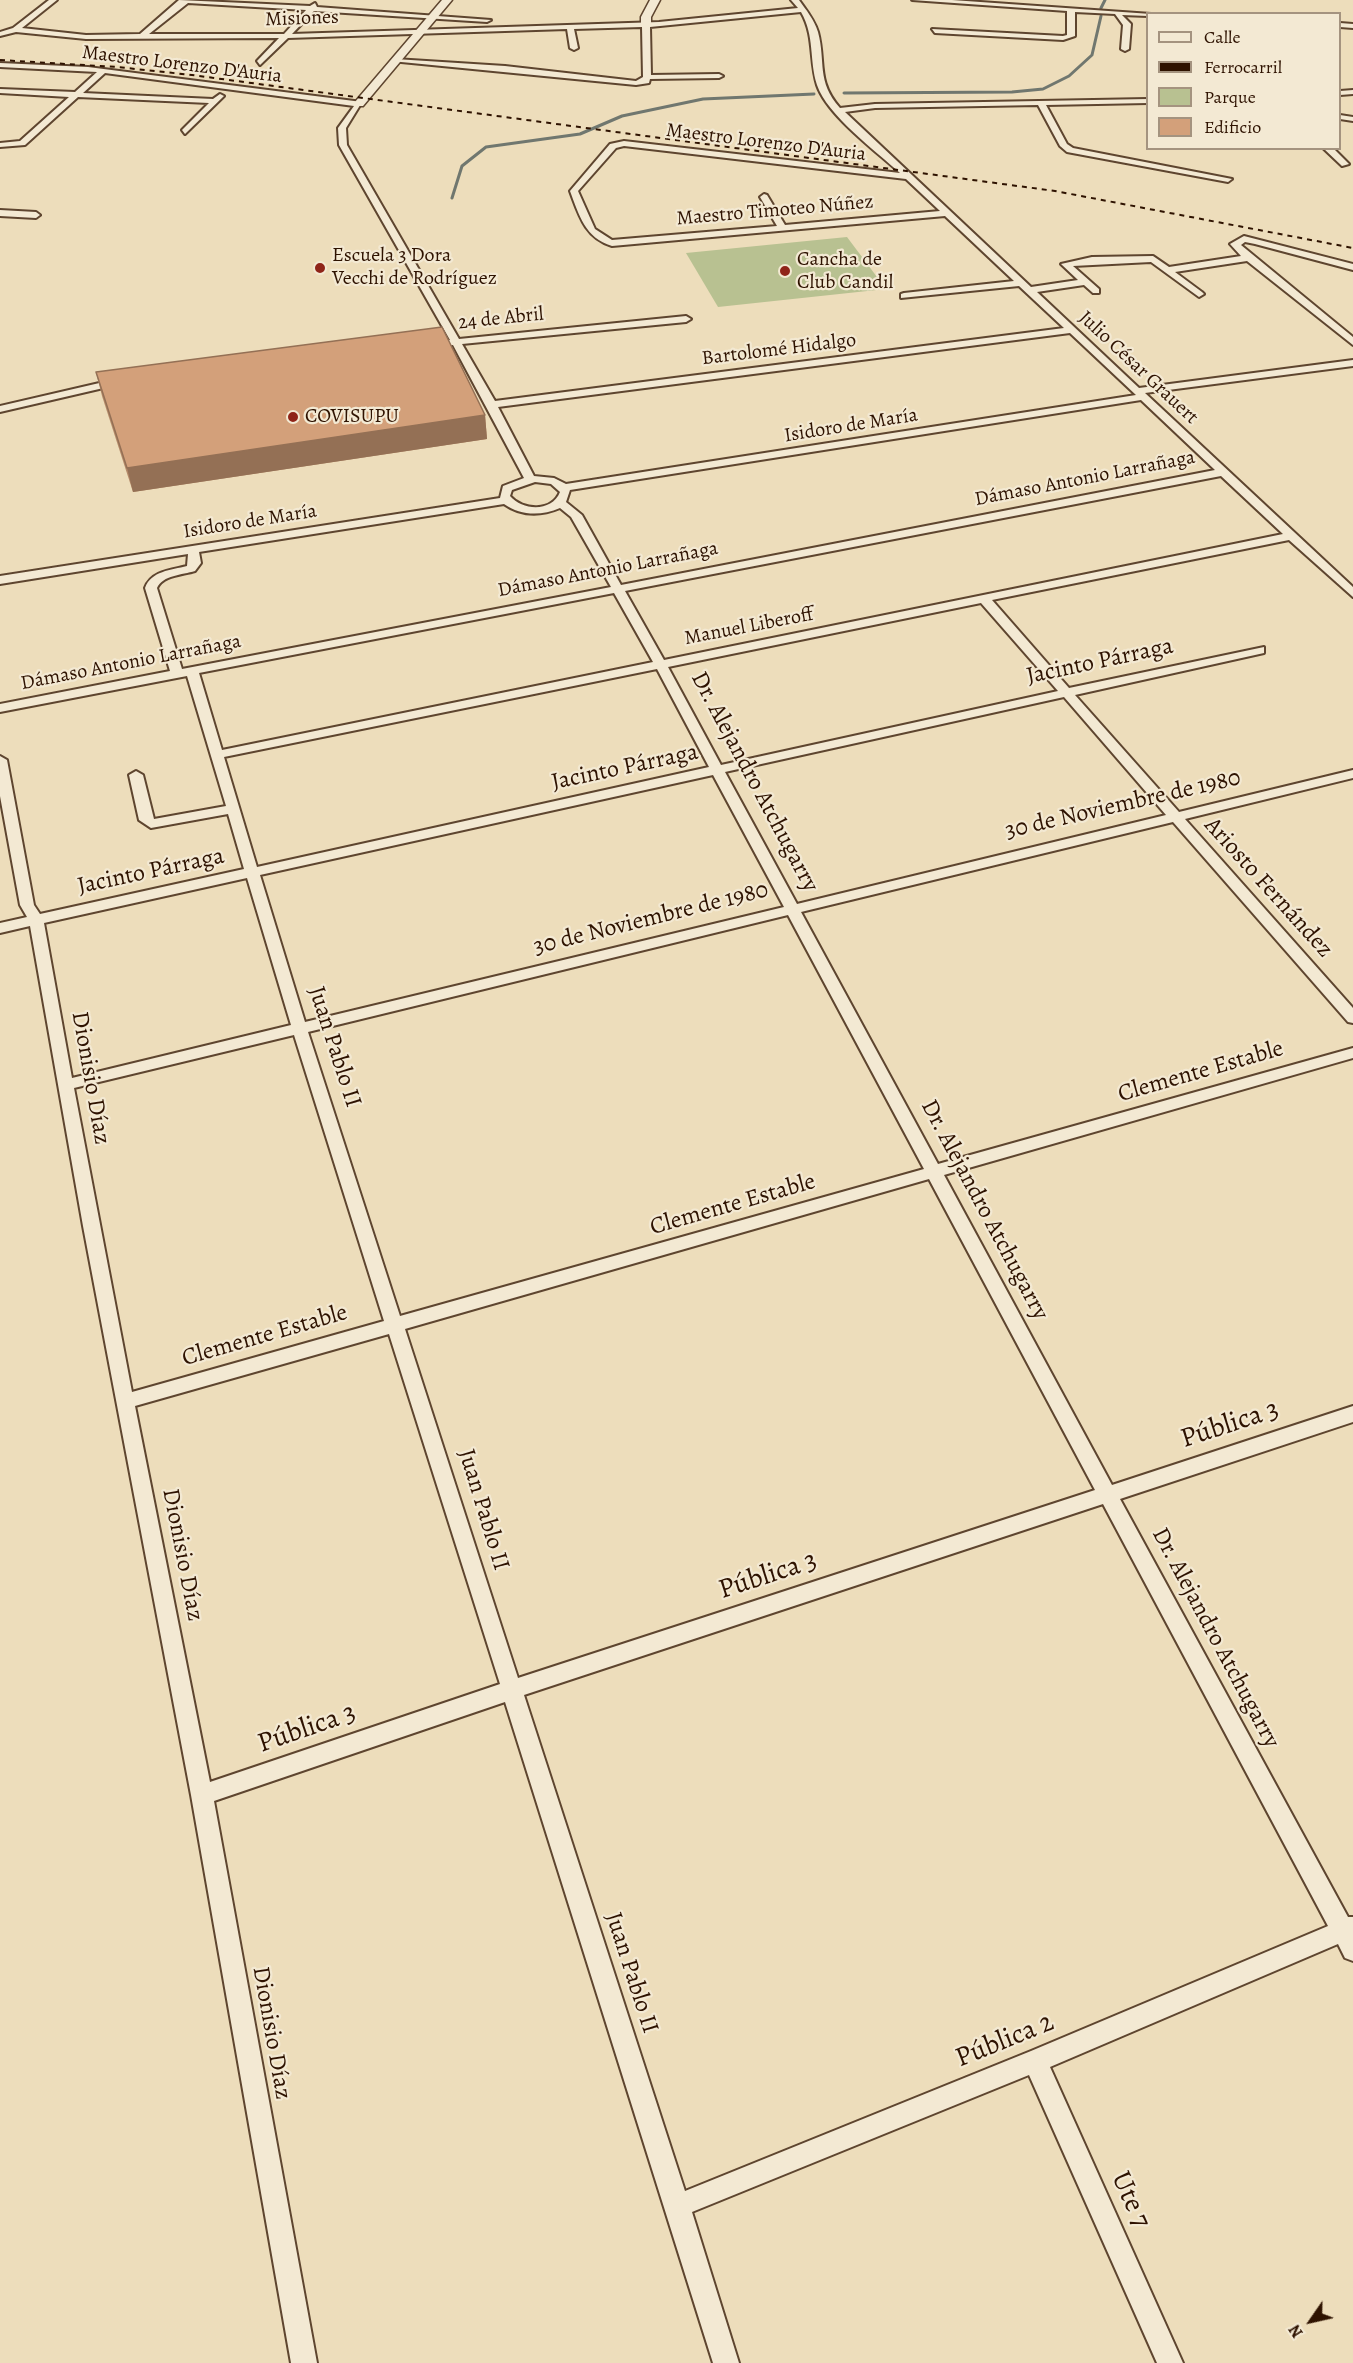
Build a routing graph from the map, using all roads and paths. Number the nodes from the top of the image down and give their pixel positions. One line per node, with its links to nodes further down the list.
1 (53, 0): 18 (street)
2 (186, 0): 9 (street); 23 (street)
3 (320, 0): 9 (street)
4 (447, 0): 14 (street)
5 (655, 0): 15 (street)
6 (795, 0): 11 (street, Julio César Grauert)
7 (918, 0): 8 (street)
8 (1035, 4): 10 (street)
9 (311, 9): 14 (street); 22 (street)
10 (1071, 9): 12 (street); 20 (street)
11 (804, 10): 15 (street, Misiones); 39 (street, Julio César Grauert)
12 (1118, 12): 13 (street); 25 (street)
13 (1146, 14)
14 (434, 16): 16 (street); 19 (street)
15 (646, 24): 17 (street, Misiones); 31 (street)
16 (557, 25): 17 (street, Misiones); 19 (street, Misiones)
17 (570, 25): 24 (street)
18 (16, 30): 21 (street); 23 (street, Misiones)
19 (420, 31): 22 (street, Misiones); 26 (street)
20 (935, 31)
21 (2, 34)
22 (285, 36): 23 (street, Misiones); 27 (street)
23 (141, 38)
24 (574, 48)
25 (1125, 49)
26 (395, 61): 31 (street); 38 (street)
27 (260, 63)
28 (0, 65): 29 (street, Maestro Lorenzo D'Auria)
29 (103, 71): 32 (street, Maestro Lorenzo D'Auria); 34 (street)
30 (719, 76): 31 (street)
31 (647, 77)
32 (233, 88): 35 (street); 38 (street, Maestro Lorenzo D'Auria)
33 (0, 91): 34 (street)
34 (77, 95): 35 (street); 41 (street)
35 (214, 101): 40 (street)
36 (1146, 101): 37 (street)
37 (1040, 102): 39 (street); 45 (street)
38 (359, 104): 62 (street)
39 (840, 110): 44 (street, Julio César Grauert)
40 (185, 132)
41 (0, 145)
42 (1329, 150): 43 (street)
43 (1345, 164)
44 (908, 177): 48 (street, Julio César Grauert); 51 (street, Maestro Lorenzo D'Auria)
45 (1228, 179)
46 (764, 197): 50 (street)
47 (0, 213): 49 (street)
48 (947, 213): 50 (street, Maestro Timoteo Núñez); 56 (street, Julio César Grauert)
49 (36, 215)
50 (783, 228): 51 (street, Maestro Timoteo Núñez)
51 (606, 242)
52 (1248, 258): 53 (street); 54 (street); 63 (street)
53 (1353, 267)
54 (1167, 270): 55 (street); 58 (street)
55 (1086, 282): 56 (street); 57 (street)
56 (1025, 287): 59 (street); 61 (street, Julio César Grauert)
57 (1096, 291)
58 (1199, 294)
59 (904, 296)
60 (686, 319): 62 (street, 24 de Abril)
61 (1071, 330): 67 (street, Julio César Grauert); 68 (street, Bartolomé Hidalgo)
62 (456, 342): 64 (street, 24 de Abril); 68 (street)
63 (1353, 342)
64 (414, 347)
65 (1353, 363): 67 (street, Isidoro de María)
66 (135, 379): 69 (street)
67 (1140, 394): 70 (street, Julio César Grauert); 72 (street, Isidoro de María)
68 (492, 405): 71 (street)
69 (0, 410)
70 (1223, 472): 75 (street, Julio César Grauert); 78 (street, Dámaso Antonio Larrañaga)
71 (530, 479): 72 (street); 73 (street)
72 (564, 488): 74 (street)
73 (506, 500): 74 (street); 76 (street, Isidoro de María)
74 (560, 503): 78 (street, Dr. Alejandro Atchugarry)
75 (1290, 536): 79 (street, Julio César Grauert); 80 (street, Manuel Liberoff)
76 (193, 549): 77 (street, Isidoro de María); 83 (street, Juan Pablo II)
77 (0, 580)
78 (617, 588): 82 (street, Dr. Alejandro Atchugarry); 83 (street, Dámaso Antonio Larrañaga)
79 (1353, 593)
80 (984, 599): 82 (street, Manuel Liberoff); 84 (street, Ariosto Fernández)
81 (1260, 650): 84 (street, Jacinto Párraga)
82 (661, 665): 86 (street, Manuel Liberoff); 88 (street, Dr. Alejandro Atchugarry)
83 (184, 674): 85 (street, Dámaso Antonio Larrañaga); 86 (street, Juan Pablo II)
84 (1065, 693): 88 (street, Jacinto Párraga); 92 (street, Ariosto Fernández)
85 (0, 708)
86 (216, 754): 91 (street, Juan Pablo II)
87 (0, 760): 95 (street, Dionisio Díaz)
88 (719, 770): 93 (street, Jacinto Párraga); 94 (street, Dr. Alejandro Atchugarry)
89 (1353, 774): 92 (street, 30 de Noviembre de 1980)
90 (135, 775): 91 (street)
91 (232, 809): 93 (street, Juan Pablo II)
92 (1174, 816): 94 (street, 30 de Noviembre de 1980); 97 (street, Ariosto Fernández)
93 (251, 873): 95 (street, Jacinto Párraga); 98 (street, Juan Pablo II)
94 (793, 908): 98 (street, 30 de Noviembre de 1980); 101 (street, Dr. Alejandro Atchugarry)
95 (36, 920): 96 (street, Jacinto Párraga); 100 (street, Dionisio Díaz)
96 (0, 928)
97 (1353, 1018)
98 (298, 1028): 100 (street, 30 de Noviembre de 1980); 102 (street, Juan Pablo II)
99 (1353, 1053): 101 (street, Clemente Estable)
100 (65, 1085): 103 (street, Dionisio Díaz)
101 (936, 1174): 102 (street, Clemente Estable); 105 (street, Dr. Alejandro Atchugarry)
102 (396, 1324): 103 (street, Clemente Estable); 106 (street, Juan Pablo II)
103 (126, 1401): 107 (street, Dionisio Díaz)
104 (1353, 1414): 105 (street, Pública 3)
105 (1109, 1495): 106 (street, Pública 3); 108 (street, Dr. Alejandro Atchugarry)
106 (511, 1690): 107 (street, Pública 3); 110 (street, Juan Pablo II)
107 (202, 1795): 111 (street, Dionisio Díaz)
108 (1350, 1936): 109 (street, Pública 2)
109 (1035, 2061): 110 (street, Pública 2); 113 (street, Ute 7)
110 (678, 2206): 112 (street, Juan Pablo II)
111 (304, 2363)
112 (726, 2363)
113 (1170, 2363)

